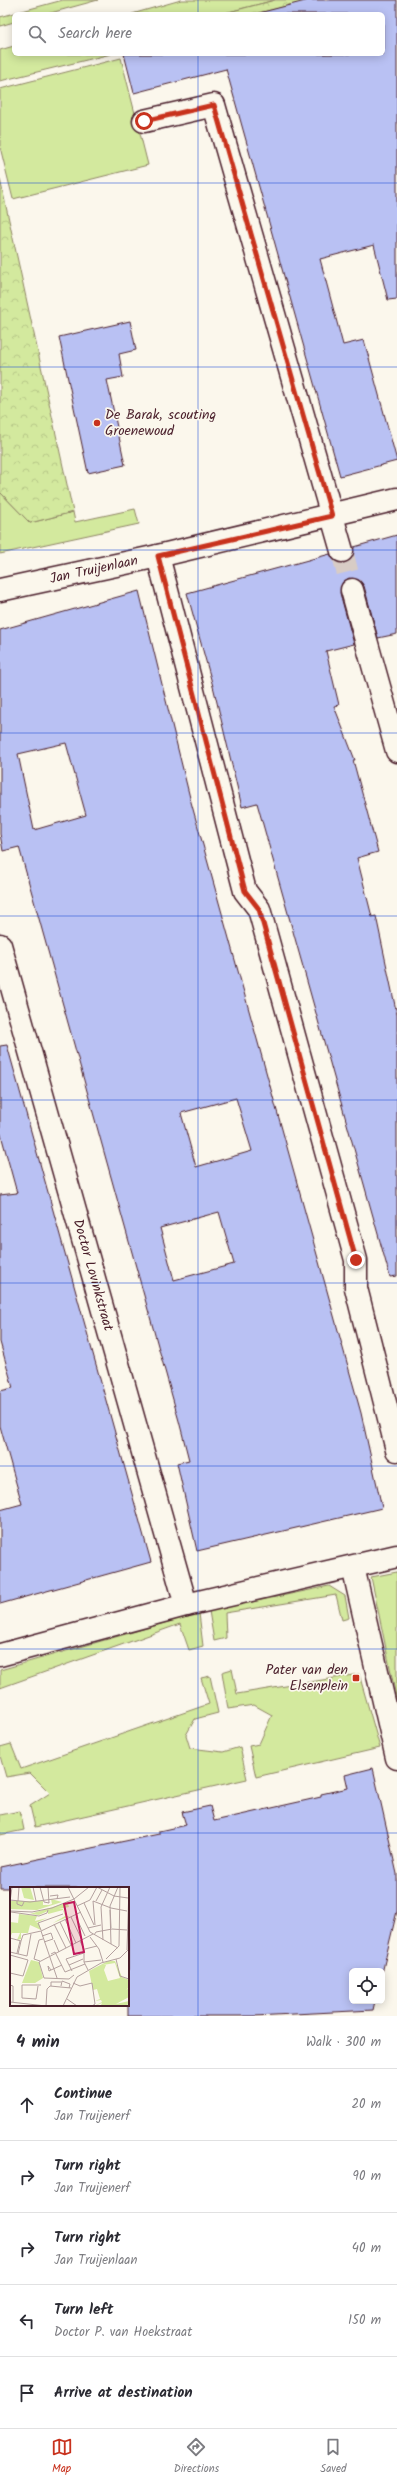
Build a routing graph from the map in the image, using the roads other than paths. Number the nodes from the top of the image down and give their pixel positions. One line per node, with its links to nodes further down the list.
1 (144, 121): 3 (street)
2 (397, 499): 3 (street, Jan Truijenlaan)
3 (332, 516): 4 (street); 5 (street, Jan Truijenlaan)
4 (342, 550)
5 (158, 556): 6 (street, Jan Truijenlaan); 10 (street)
6 (0, 590)
7 (352, 590): 8 (street)
8 (397, 751)
9 (0, 945): 13 (street, Doctor Lovinkstraat)
10 (397, 1450)
11 (397, 1556): 12 (street)
12 (353, 1567): 13 (street); 15 (street)
13 (186, 1605): 14 (street)
14 (0, 1655)
15 (396, 1756)

